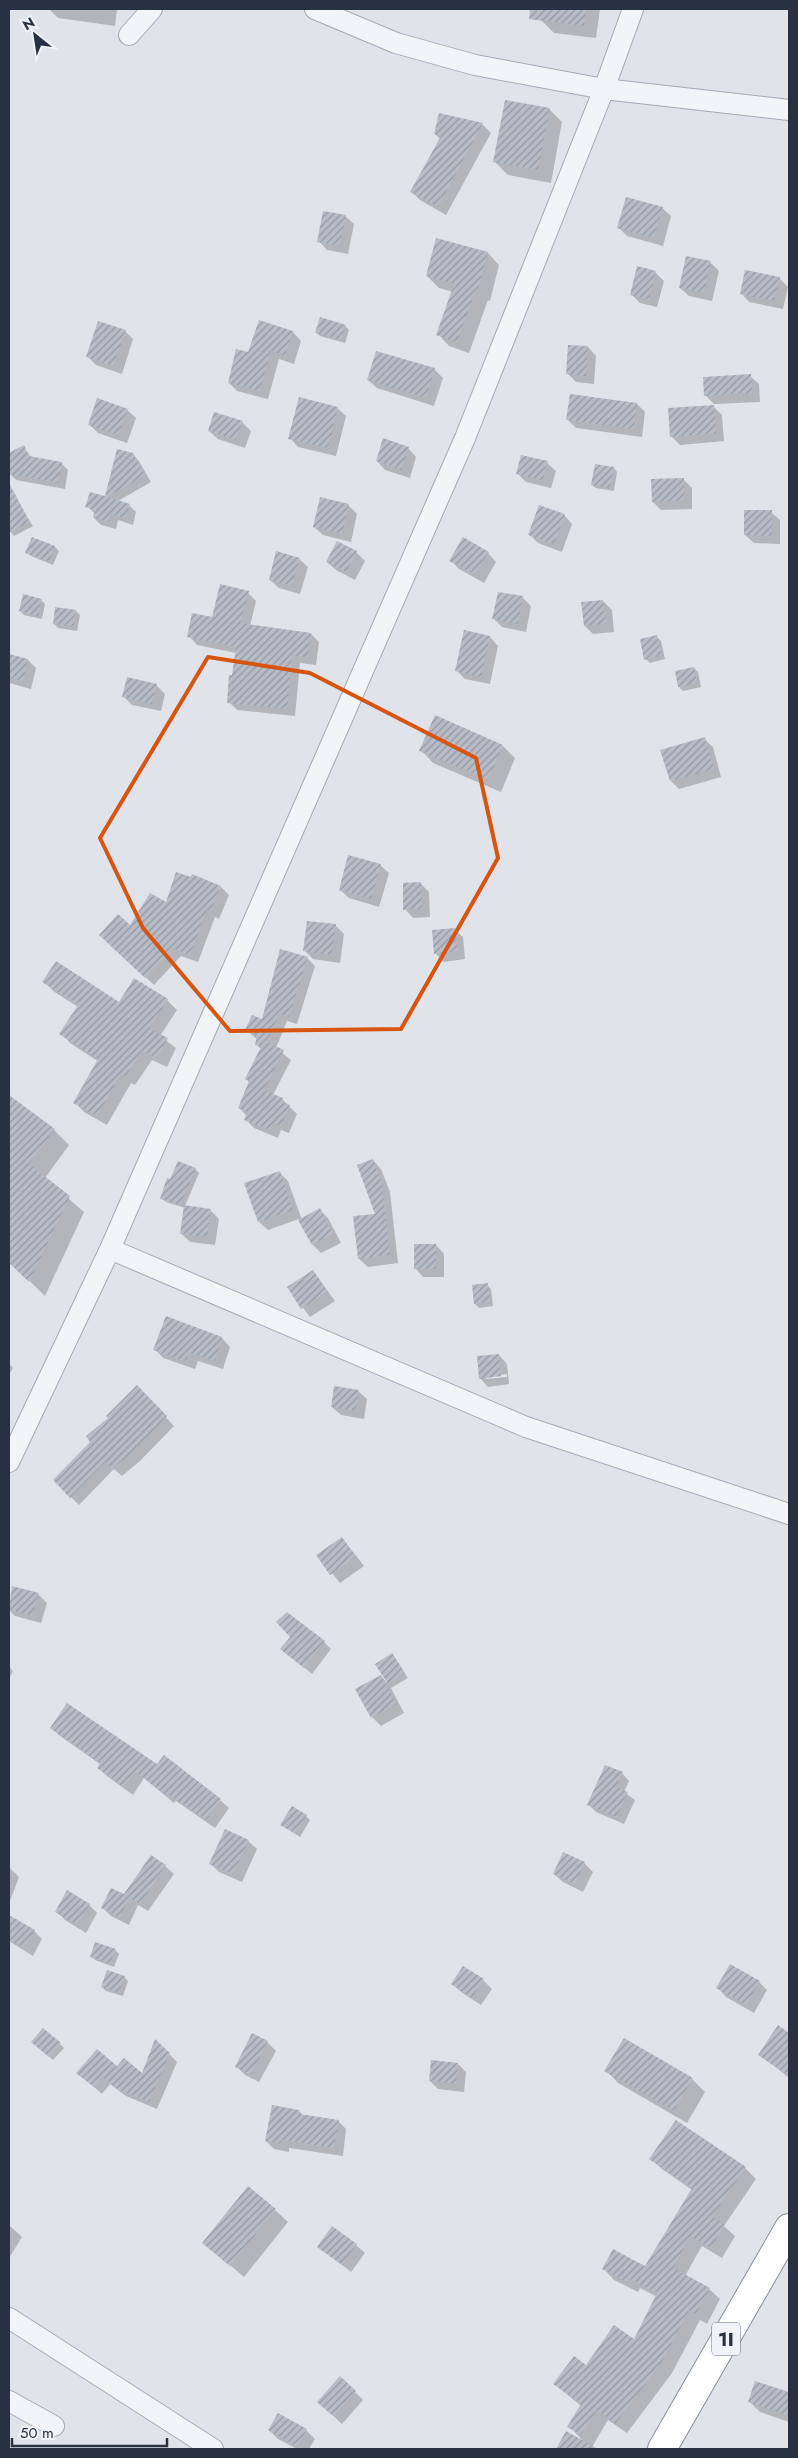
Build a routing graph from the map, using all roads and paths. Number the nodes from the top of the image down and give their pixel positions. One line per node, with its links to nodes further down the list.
1 (152, 9): 4 (street)
2 (314, 9): 5 (street)
3 (633, 9): 5 (street)
4 (129, 35)
5 (604, 89): 6 (street); 7 (street)
6 (789, 110)
7 (110, 1249): 8 (street); 9 (street)
8 (9, 1462)
9 (789, 1514)
10 (789, 2228): 15 (highway, 1I)
11 (9, 2318): 14 (street)
12 (9, 2400): 13 (street)
13 (54, 2426)
14 (213, 2449)
15 (662, 2449)

